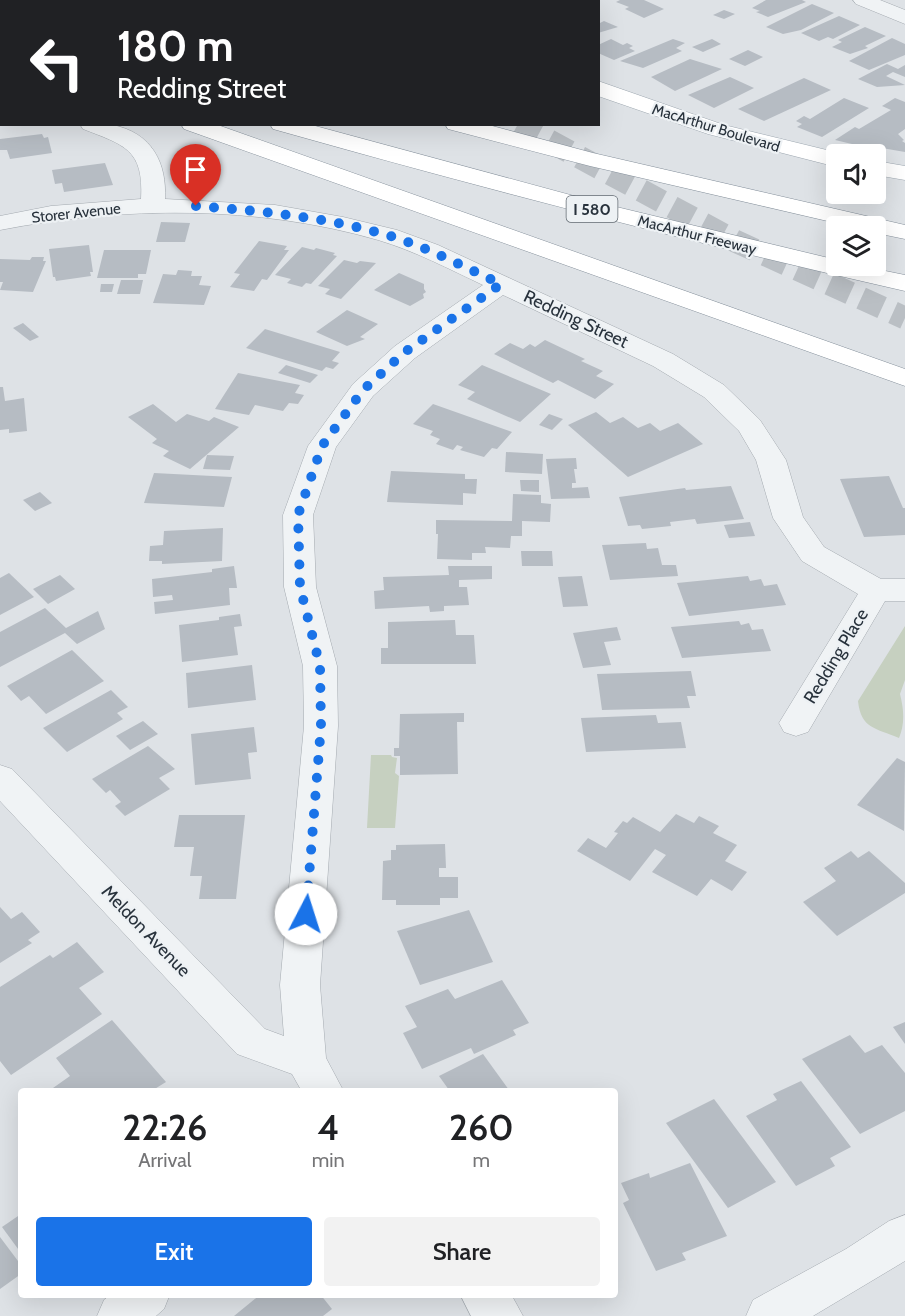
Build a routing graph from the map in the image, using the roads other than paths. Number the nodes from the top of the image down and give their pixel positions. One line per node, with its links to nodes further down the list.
1 (863, 0): 2 (street)
2 (905, 18)
3 (600, 89): 8 (main road, MacArthur Boulevard)
4 (96, 126): 12 (street)
5 (198, 126): 18 (main road)
6 (288, 126): 16 (main road, MacArthur Freeway / I 580)
7 (464, 126): 11 (main road)
8 (826, 157)
9 (886, 170): 10 (main road)
10 (905, 173)
11 (732, 192): 13 (main road); 15 (main road)
12 (153, 206): 14 (street, Storer Avenue); 17 (street, Redding Street)
13 (905, 220)
14 (0, 223)
15 (905, 232)
16 (905, 283)
17 (501, 284): 19 (street, Redding Street); 22 (street)
18 (905, 378)
19 (891, 590): 20 (street, Redding Place)
20 (796, 723)
21 (0, 778): 22 (street, Meldon Avenue)
22 (314, 1076)
23 (905, 1236): 28 (street)
24 (143, 1298): 26 (street)
25 (485, 1298): 27 (street)
26 (120, 1316)
27 (500, 1316)
28 (769, 1316)

